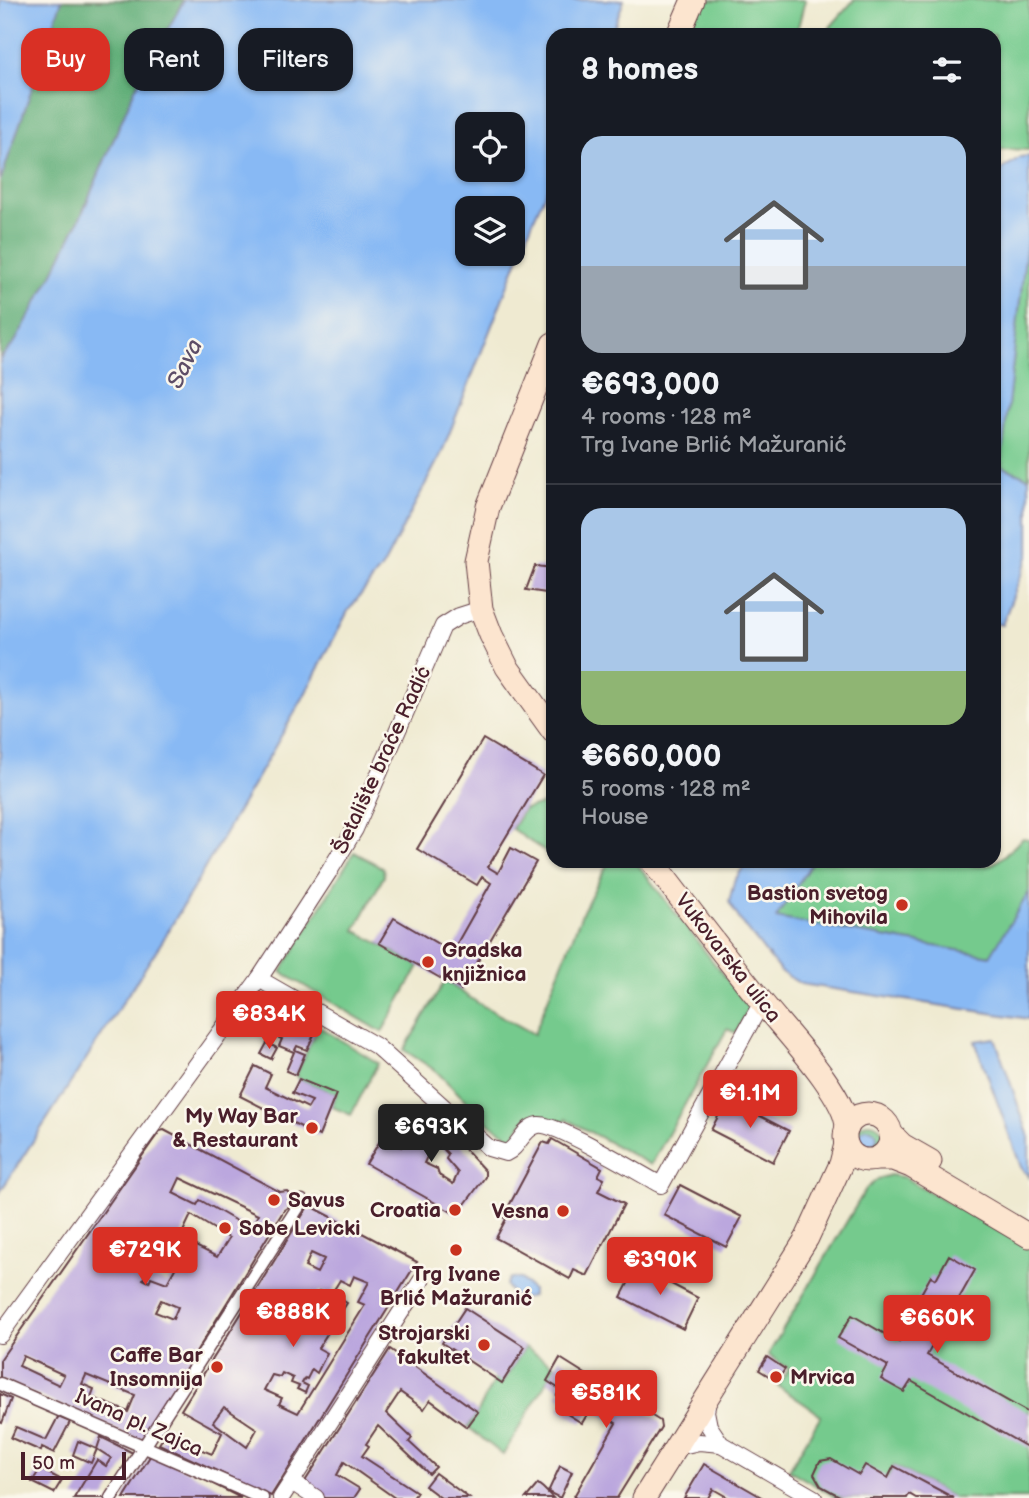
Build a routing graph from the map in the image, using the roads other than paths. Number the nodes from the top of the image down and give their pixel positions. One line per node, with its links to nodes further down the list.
1 (693, 0): 2 (main road)
2 (681, 28)
3 (546, 362): 4 (main road)
4 (481, 609): 5 (main road); 7 (street, Šetalište braće Radić)
5 (546, 721)
6 (657, 868): 8 (main road, Vukovarska ulica)
7 (259, 979): 8 (street); 19 (street, Šetalište braće Radić)
8 (762, 1002): 9 (main road, Vukovarska ulica)
9 (805, 1053): 10 (main road, Vukovarska ulica); 12 (main road, Vukovarska ulica)
10 (873, 1115): 11 (main road); 12 (main road)
11 (891, 1135): 13 (main road); 15 (main road)
12 (846, 1136): 13 (main road); 17 (main road)
13 (873, 1160): 16 (main road); 17 (main road)
14 (302, 1201): 23 (street)
15 (1029, 1220)
16 (1029, 1236)
17 (807, 1238): 21 (main road)
18 (421, 1281): 25 (street)
19 (0, 1335)
20 (0, 1384): 23 (street, Ivana pl. Zajca)
21 (709, 1395): 22 (street); 24 (main road)
22 (721, 1444): 24 (street); 31 (street)
23 (144, 1447): 26 (street); 27 (street, Ivana pl. Zajca)
24 (677, 1447): 30 (main road)
25 (292, 1482): 28 (street); 29 (street)
26 (111, 1498)
27 (262, 1498)
28 (281, 1498)
29 (316, 1498)
30 (644, 1498)
31 (814, 1498)

